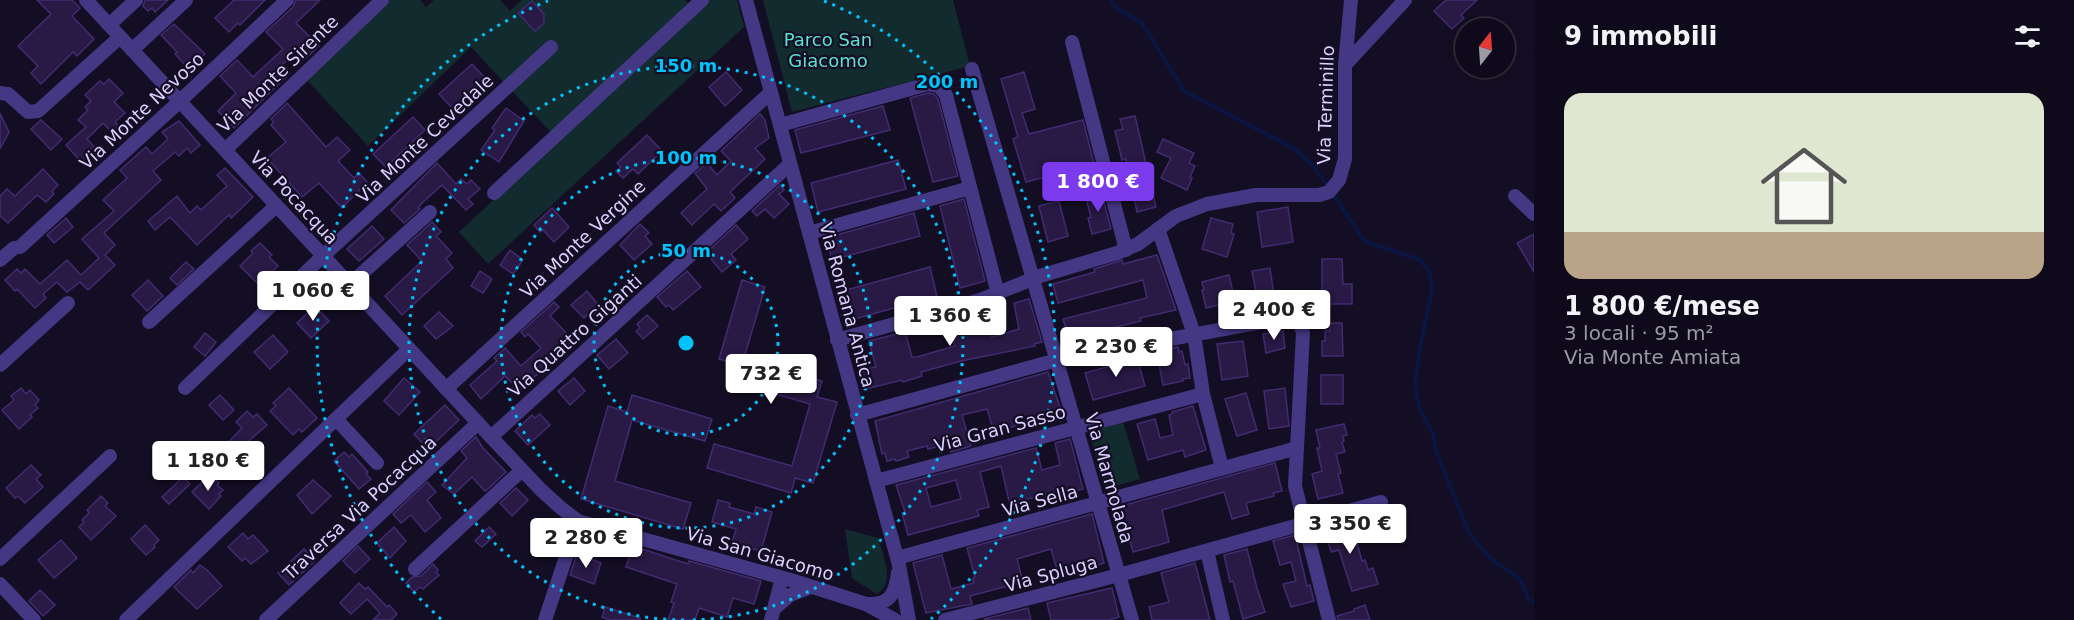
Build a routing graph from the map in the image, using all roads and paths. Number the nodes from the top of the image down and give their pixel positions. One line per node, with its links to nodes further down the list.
1 (86, 0): 12 (street, Via Pocacqua)
2 (136, 0): 12 (street)
3 (186, 0): 16 (street)
4 (287, 0): 21 (street, Via Monte Nevoso)
5 (382, 0): 23 (street, Via Monte Sirente)
6 (702, 0): 26 (street)
7 (746, 0): 19 (street, Via Romana Antica)
8 (1337, 0): 11 (street)
9 (1351, 0): 11 (street, Via Terminillo)
10 (1405, 0): 17 (street)
11 (1349, 15): 17 (street, Via Terminillo)
12 (109, 25): 13 (street, Via Pocacqua)
13 (120, 37): 16 (street, Via Pocacqua); 20 (street)
14 (1072, 42): 33 (street)
15 (551, 47): 34 (street, Via Monte Cevedale)
16 (132, 50): 21 (street, Via Pocacqua)
17 (1345, 65): 31 (street, Via Terminillo)
18 (972, 69): 36 (street, Via Marmolada)
19 (771, 92): 22 (street, Via Romana Antica); 47 (street, Via Monte Vergine)
20 (0, 93)
21 (180, 101): 23 (street, Via Pocacqua); 35 (street, Via Monte Nevoso)
22 (780, 125): 24 (street, Via Romana Antica); 25 (street)
23 (225, 150): 28 (street, Via Pocacqua)
24 (790, 164): 32 (street, Via Romana Antica); 53 (street, Via Quattro Giganti)
25 (970, 188): 32 (street); 38 (street)
26 (494, 193)
27 (1515, 196): 30 (street)
28 (276, 206): 34 (street, Via Pocacqua); 40 (street)
29 (429, 212): 37 (street)
30 (1534, 214)
31 (1158, 229): 33 (street, Via Terminillo); 41 (street)
32 (809, 233): 42 (street, Via Romana Antica)
33 (1126, 250): 36 (street, Via Terminillo)
34 (323, 256): 37 (street, Via Pocacqua); 46 (street, Via Monte Cevedale)
35 (0, 261)
36 (1034, 278): 38 (street, Via Terminillo); 44 (street, Via Marmolada)
37 (350, 285): 43 (street, Via Pocacqua)
38 (999, 294): 42 (street, Via Terminillo)
39 (68, 303): 45 (street)
40 (149, 322)
41 (1194, 334): 44 (street); 48 (street); 54 (street)
42 (837, 340): 49 (street, Via Romana Antica)
43 (409, 349): 47 (street, Via Pocacqua); 50 (street)
44 (1057, 360): 49 (street); 52 (street, Via Marmolada)
45 (0, 365)
46 (185, 388)
47 (446, 389): 51 (street, Via Pocacqua)
48 (1203, 393): 52 (street, Via Gran Sasso); 57 (street)
49 (857, 415): 59 (street, Via Romana Antica)
50 (336, 419): 56 (street); 75 (street)
51 (478, 423): 53 (street, Via Pocacqua); 76 (street, Traversa Via Pocacqua)
52 (1076, 427): 59 (street, Via Gran Sasso); 61 (street, Via Marmolada)
53 (491, 437): 58 (street, Via Pocacqua)
54 (1297, 448): 57 (street, Via Sella); 63 (street)
55 (110, 456): 65 (street)
56 (377, 463)
57 (1222, 468): 61 (street, Via Sella)
58 (522, 470): 62 (street, Via Pocacqua); 67 (street)
59 (876, 481): 66 (street, Via Romana Antica)
60 (1381, 502): 63 (street, Via Spluga)
61 (1098, 503): 66 (street, Via Sella); 68 (street, Via Marmolada)
62 (578, 521): 69 (street, Via San Giacomo); 77 (street)
63 (1304, 524): 64 (street, Via Spluga); 83 (street)
64 (1207, 551): 68 (street, Via Spluga); 82 (street)
65 (0, 559)
66 (898, 562): 72 (street); 79 (street, Via Romana Antica)
67 (415, 569)
68 (1119, 575): 80 (street, Via Spluga); 81 (street, Via Marmolada)
69 (782, 578): 71 (street, Via San Giacomo); 73 (street)
70 (0, 584): 74 (street)
71 (811, 587): 72 (street, Via San Giacomo); 73 (street)
72 (866, 604): 78 (street, Via San Giacomo)
73 (773, 614)
74 (33, 620)
75 (126, 620)
76 (266, 620)
77 (546, 620)
78 (895, 620)
79 (909, 620)
80 (945, 620)
81 (1132, 620)
82 (1223, 620)
83 (1329, 620)

